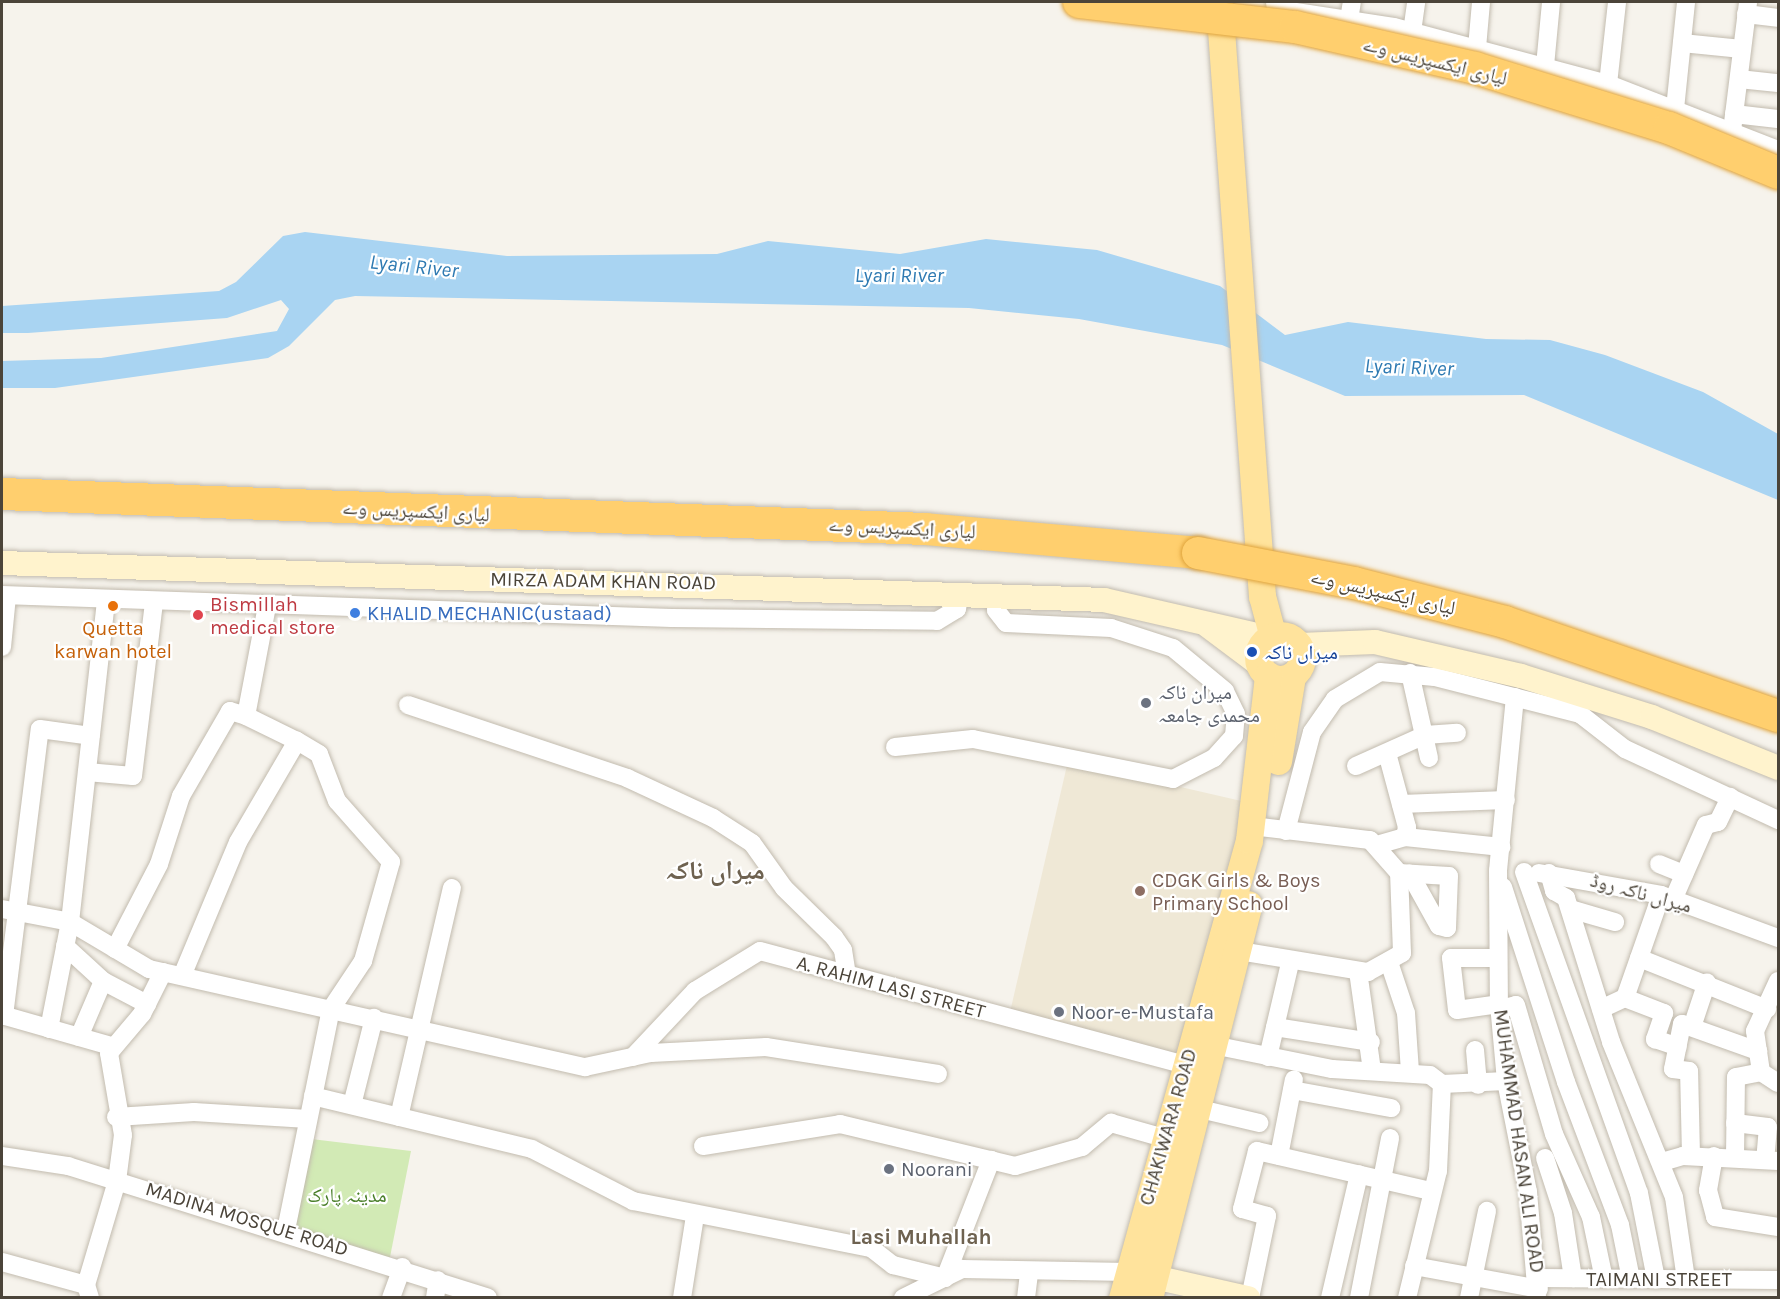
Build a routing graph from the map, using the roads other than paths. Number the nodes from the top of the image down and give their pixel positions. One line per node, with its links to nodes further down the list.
1 (1079, 2): 25 (highway, لیاری ایکسپریس وے, bridge)
2 (1219, 2): 35 (main road)
3 (1275, 2): 12 (street)
4 (1352, 2): 12 (street)
5 (1416, 2): 13 (street)
6 (1481, 2): 15 (street)
7 (1551, 2): 17 (street)
8 (1617, 2): 20 (street)
9 (1686, 2): 14 (street)
10 (1747, 8): 11 (street); 16 (street)
11 (1779, 18)
12 (1349, 20): 13 (street)
13 (1412, 32): 15 (street)
14 (1682, 43): 16 (street); 21 (street)
15 (1477, 48): 17 (street)
16 (1742, 49): 18 (street)
17 (1545, 66): 20 (street)
18 (1739, 79): 19 (street); 23 (street)
19 (1779, 82)
20 (1608, 84): 21 (street)
21 (1675, 109): 23 (street)
22 (1779, 119): 23 (street)
23 (1733, 122): 24 (street)
24 (1779, 150)
25 (1779, 173)
26 (2, 494): 45 (highway, لیاری ایکسپریس وے, bridge)
27 (2, 563): 29 (main road, MIRZA ADAM KHAN ROAD)
28 (4, 595): 31 (street); 37 (street)
29 (959, 596): 30 (main road, MIRZA ADAM KHAN ROAD); 33 (street)
30 (998, 598): 34 (main road, MIRZA ADAM KHAN ROAD); 50 (street)
31 (106, 600): 32 (street); 48 (street)
32 (154, 602): 33 (street); 55 (street)
33 (267, 606): 44 (street)
34 (1201, 621): 35 (main road, MIRZA ADAM KHAN ROAD); 38 (main road, MIRZA ADAM KHAN ROAD)
35 (1272, 637): 36 (main road); 38 (main road)
36 (1299, 645): 38 (main road); 40 (main road)
37 (2, 646)
38 (1273, 672): 60 (main road, CHAKIWARA ROAD)
39 (1410, 674): 41 (street); 47 (street); 60 (street)
40 (1563, 690): 43 (street); 54 (main road)
41 (1515, 697): 43 (street); 57 (street, MUHAMMAD HASAN ALI ROAD)
42 (408, 705): 86 (street)
43 (1580, 714): 56 (street)
44 (246, 716): 49 (street); 78 (street)
45 (1779, 716)
46 (1457, 734): 47 (street)
47 (1425, 735): 51 (street); 52 (street)
48 (91, 736): 55 (street); 73 (street)
49 (297, 741): 87 (street); 94 (street)
50 (895, 747)
51 (1388, 753): 53 (street); 58 (street)
52 (1429, 758)
53 (1356, 766)
54 (1779, 768)
55 (87, 772): 74 (street)
56 (1730, 797): 59 (street); 68 (street)
57 (1506, 800): 58 (street); 63 (street, MUHAMMAD HASAN ALI ROAD)
58 (1401, 804): 61 (street)
59 (1779, 820)
60 (1268, 829): 62 (street); 79 (main road, CHAKIWARA ROAD)
61 (1404, 837): 62 (street); 63 (street)
62 (1377, 845): 82 (street)
63 (1501, 847): 65 (street, MUHAMMAD HASAN ALI ROAD)
64 (1659, 864): 68 (street)
65 (1498, 871): 66 (street, میراں ناکہ روڈ); 80 (street, MUHAMMAD HASAN ALI ROAD); 159 (street)
66 (1524, 872): 67 (street, میراں ناکہ روڈ); 160 (street)
67 (1549, 873): 70 (street, میراں ناکہ روڈ); 72 (street)
68 (1684, 874): 70 (street)
69 (452, 888): 102 (street)
70 (1667, 897): 76 (street, میراں ناکہ روڈ); 81 (street)
71 (2, 909): 73 (street)
72 (1569, 909): 75 (street); 95 (street)
73 (21, 913): 74 (street); 97 (street)
74 (70, 922): 77 (street); 78 (street)
75 (1615, 922)
76 (1779, 938)
77 (65, 946): 88 (street); 101 (street)
78 (115, 949): 85 (street)
79 (1229, 950): 83 (street); 108 (main road, CHAKIWARA ROAD)
80 (1498, 958): 93 (street, MUHAMMAD HASAN ALI ROAD); 93 (street)
81 (1639, 958): 90 (street); 91 (street)
82 (1389, 962): 84 (street); 114 (street)
83 (1290, 963): 84 (street); 99 (street)
84 (1358, 971): 104 (street)
85 (163, 972): 87 (street); 92 (street)
86 (847, 975): 108 (street, A. RAHIM LASI STREET); 110 (street, A. RAHIM LASI STREET)
87 (182, 976): 94 (street)
88 (103, 981): 92 (street); 103 (street)
89 (1779, 981): 96 (street)
90 (1707, 982): 96 (street); 100 (street)
91 (1624, 998): 95 (street); 106 (street)
92 (147, 1004): 105 (street)
93 (1499, 1006): 117 (street, MUHAMMAD HASAN ALI ROAD); 158 (street)
94 (331, 1009): 98 (street); 122 (street)
95 (1601, 1009): 142 (street)
96 (1767, 1009): 109 (street)
97 (3, 1016): 101 (street)
98 (374, 1018): 102 (street); 123 (street)
99 (1275, 1027): 104 (street); 111 (street)
100 (1692, 1028): 106 (street); 109 (street)
101 (49, 1029): 103 (street)
102 (421, 1029): 110 (street); 127 (street)
103 (79, 1037): 105 (street)
104 (1371, 1042): 113 (street)
105 (114, 1047): 126 (street)
106 (1678, 1047): 136 (street)
107 (1475, 1050): 120 (street)
108 (1198, 1051): 111 (street, A. RAHIM LASI STREET); 125 (main road, CHAKIWARA ROAD); 131 (main road, CHAKIWARA ROAD)
109 (1758, 1051): 115 (street)
110 (633, 1057): 116 (street)
111 (1268, 1058): 112 (street, A. RAHIM LASI STREET)
112 (1297, 1063): 113 (street, A. RAHIM LASI STREET); 121 (street)
113 (1372, 1071): 114 (street, A. RAHIM LASI STREET)
114 (1410, 1071): 118 (street, A. RAHIM LASI STREET)
115 (1761, 1072): 119 (street); 130 (street)
116 (938, 1074)
117 (1506, 1081): 120 (street, A. RAHIM LASI STREET); 165 (street, MUHAMMAD HASAN ALI ROAD)
118 (1442, 1083): 120 (street, A. RAHIM LASI STREET); 146 (street)
119 (1779, 1083)
120 (1478, 1085)
121 (1292, 1090): 124 (street); 135 (street)
122 (313, 1096): 123 (street); 128 (street)
123 (352, 1105): 127 (street)
124 (1391, 1108)
125 (1200, 1109): 129 (street); 164 (main road, CHAKIWARA ROAD)
126 (117, 1117): 128 (street); 144 (street)
127 (399, 1117): 148 (street)
128 (308, 1119): 150 (street)
129 (1259, 1123)
130 (1735, 1124): 138 (street); 141 (street)
131 (1164, 1138): 140 (street); 163 (main road, CHAKIWARA ROAD)
132 (1390, 1138): 145 (street)
133 (702, 1146): 140 (street)
134 (2, 1156): 144 (street, MADINA MOSQUE ROAD)
135 (1279, 1156): 143 (street); 173 (street)
136 (1690, 1156): 137 (street); 142 (street)
137 (1714, 1156): 138 (street); 149 (street)
138 (1735, 1157): 141 (street)
139 (1545, 1158): 157 (street)
140 (991, 1160): 155 (street)
141 (1772, 1160)
142 (1662, 1162): 161 (street)
143 (1359, 1174): 145 (street); 174 (street)
144 (117, 1180): 150 (street, MADINA MOSQUE ROAD); 167 (street)
145 (1385, 1180): 146 (street); 175 (street)
146 (1430, 1191): 152 (street)
147 (1487, 1211): 156 (street)
148 (696, 1216): 155 (street); 170 (street)
149 (1779, 1227)
150 (286, 1230): 153 (street, MADINA MOSQUE ROAD)
151 (2, 1262): 167 (street)
152 (1414, 1266): 156 (street, TAIMANI STREET); 176 (street)
153 (402, 1267): 166 (street, MADINA MOSQUE ROAD); 169 (street)
154 (1029, 1272): 155 (street); 163 (street); 172 (street)
155 (945, 1278): 171 (street)
156 (1473, 1278): 165 (street, TAIMANI STREET); 177 (street)
157 (1573, 1278): 158 (street, TAIMANI STREET); 165 (street, TAIMANI STREET)
158 (1604, 1279): 159 (street, TAIMANI STREET)
159 (1630, 1279): 160 (street, TAIMANI STREET)
160 (1656, 1279): 161 (street, TAIMANI STREET)
161 (1686, 1279): 162 (street, TAIMANI STREET)
162 (1779, 1280)
163 (1125, 1285): 164 (main road)
164 (1152, 1286): 173 (main road)
165 (1538, 1288)
166 (436, 1289): 168 (street, MADINA MOSQUE ROAD)
167 (88, 1291)
168 (480, 1296)
169 (391, 1298)
170 (682, 1298)
171 (903, 1298)
172 (1026, 1298)
173 (1249, 1298)
174 (1330, 1298)
175 (1359, 1298)
176 (1407, 1298)
177 (1469, 1298)

